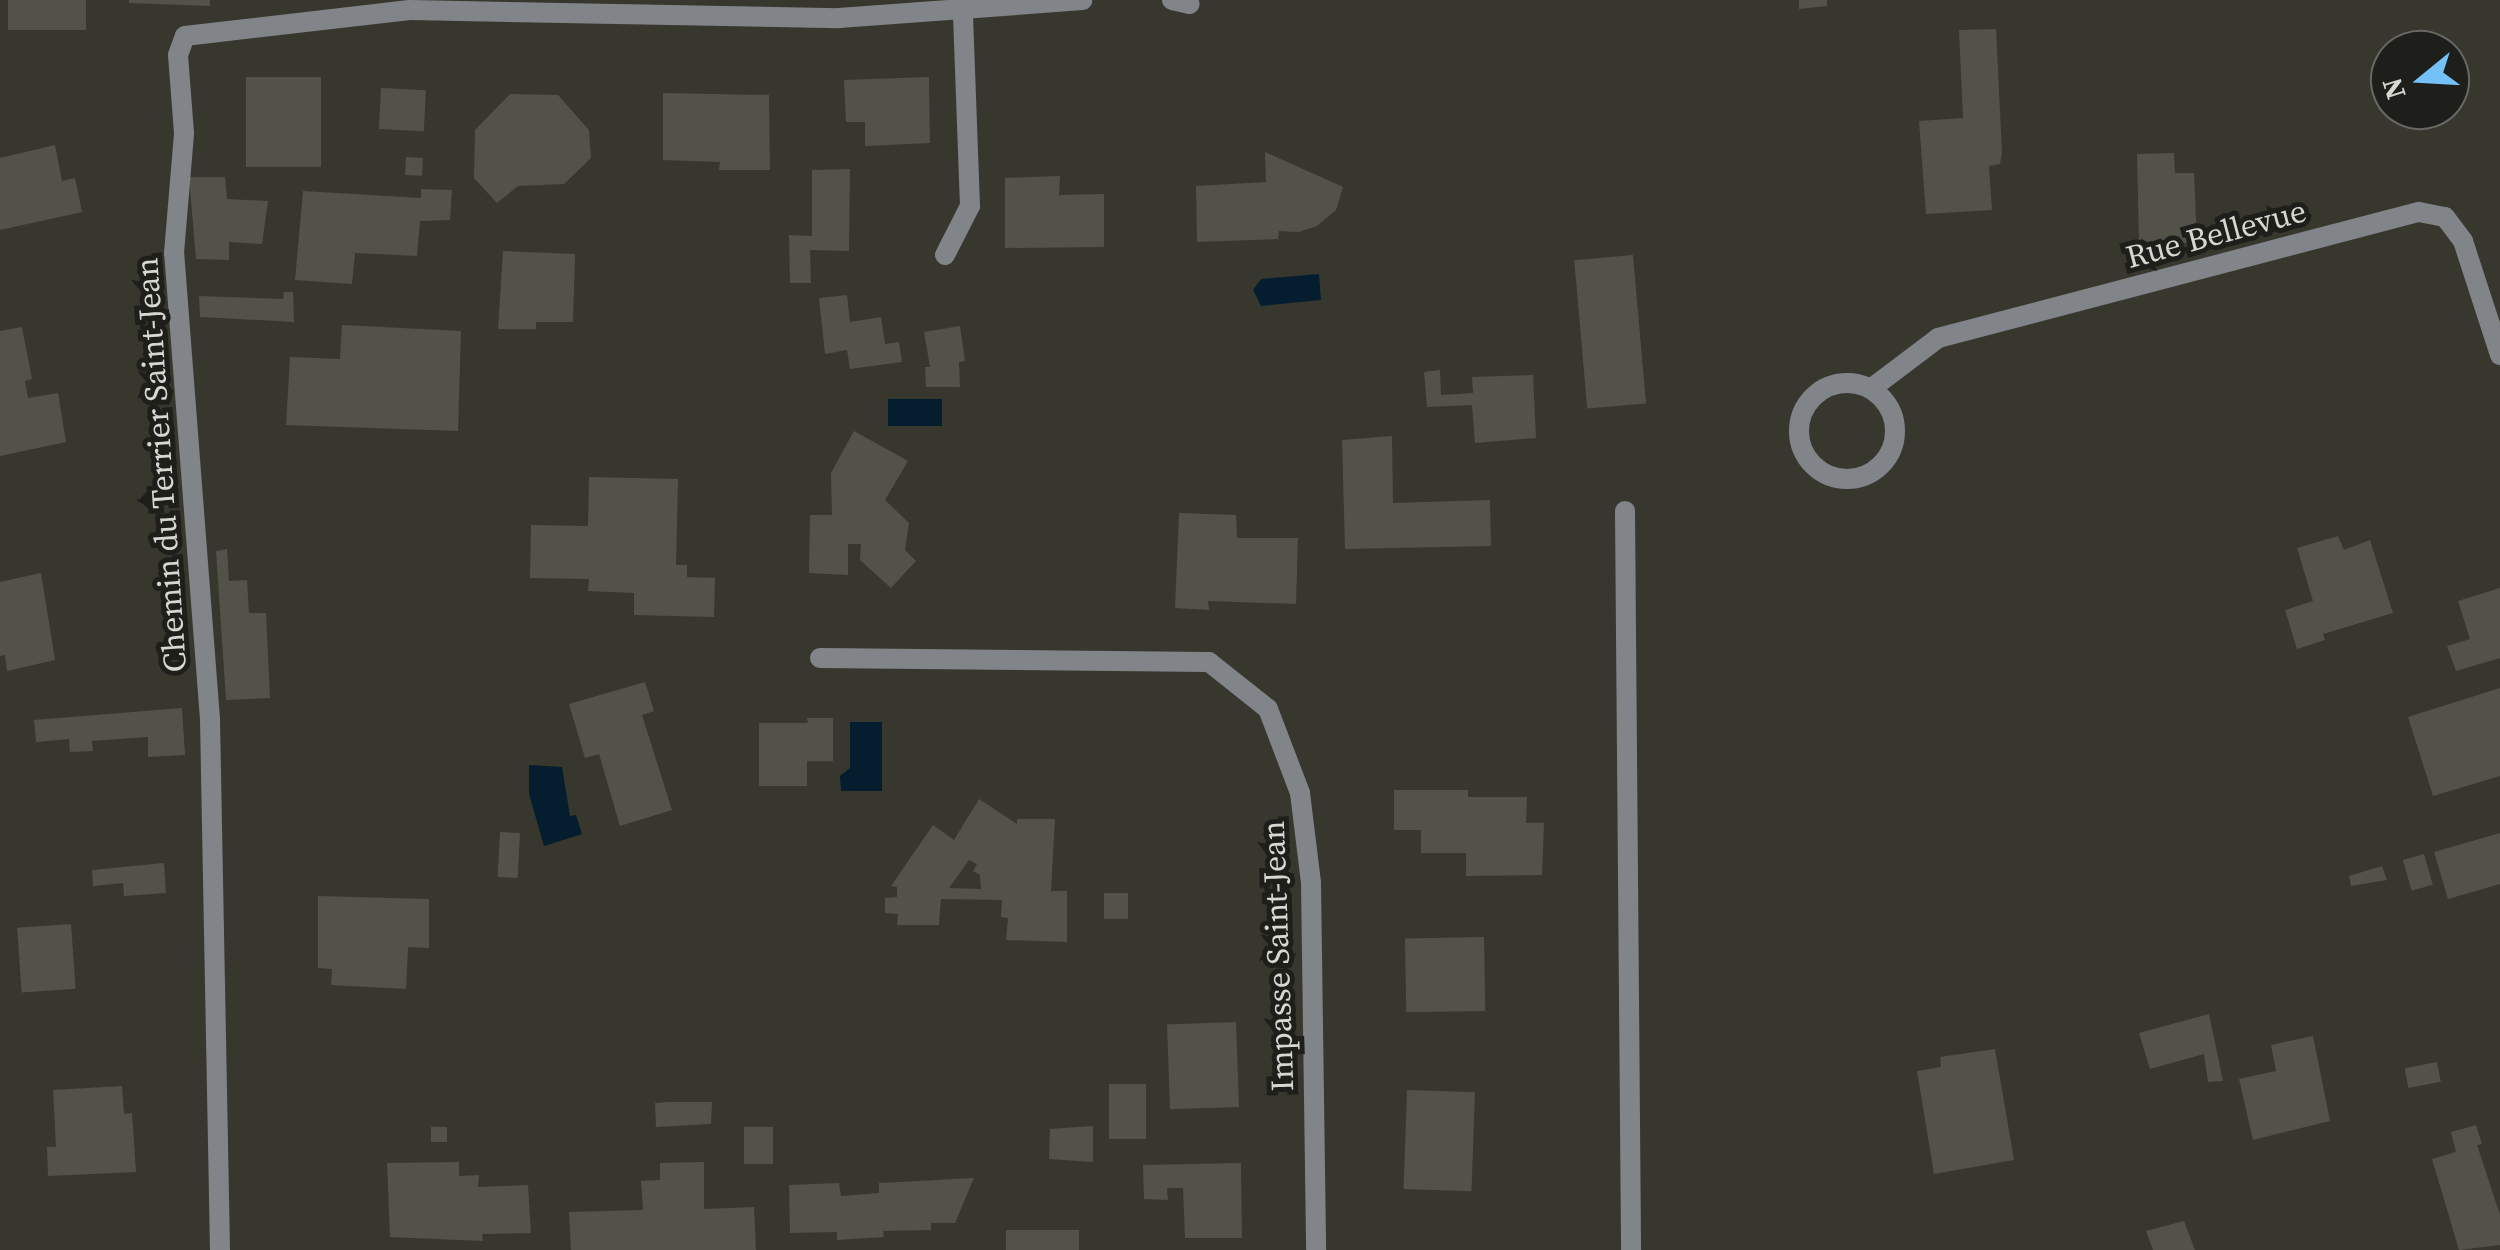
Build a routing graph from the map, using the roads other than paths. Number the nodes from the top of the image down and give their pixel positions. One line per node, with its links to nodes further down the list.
1 (1082, 0): 2 (street, Chemin du Terrier Saint-Jean)
2 (964, 12): 3 (street); 8 (street, Chemin du Terrier Saint-Jean)
3 (945, 255)
4 (2500, 356): 5 (street, Rue Bellevue)
5 (1872, 388): 5 (street)
6 (1625, 511): 10 (street)
7 (820, 658): 9 (street, Impasse Saint-Jean)
8 (220, 1250)
9 (1316, 1250)
10 (1631, 1250)

